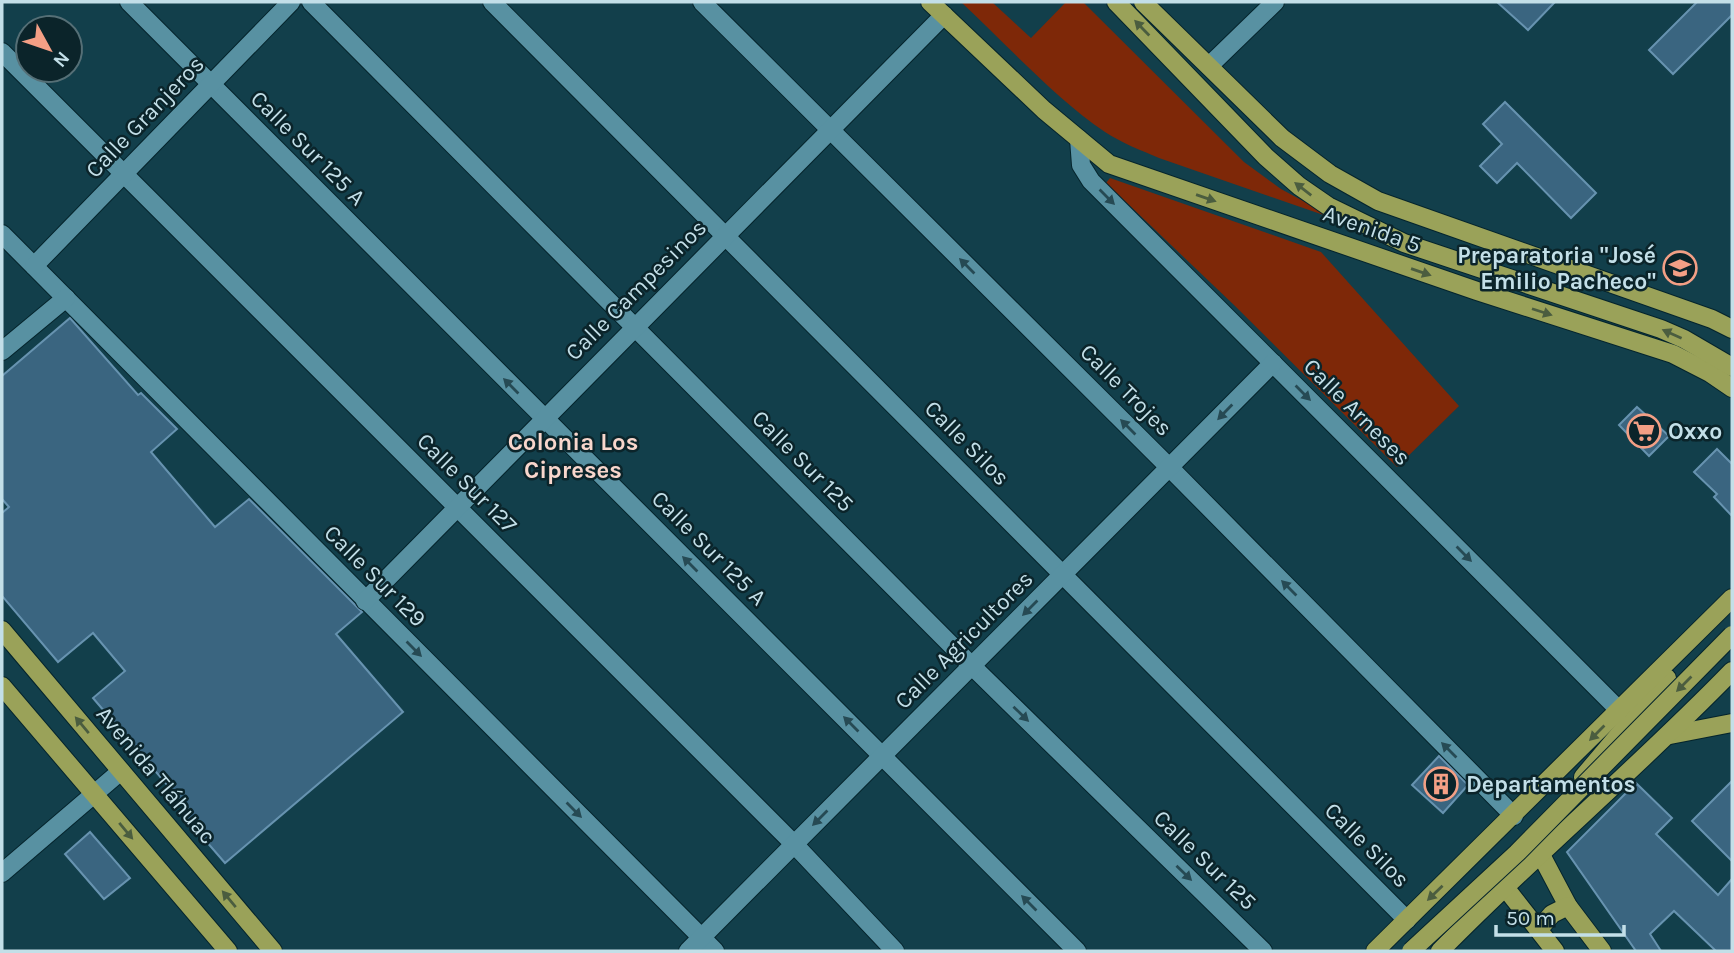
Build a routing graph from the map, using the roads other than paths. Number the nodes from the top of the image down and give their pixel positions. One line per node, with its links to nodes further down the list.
1 (129, 2): 13 (street, Calle Sur 125 A)
2 (291, 2): 13 (street, Calle Granjeros)
3 (311, 2): 21 (street, Calle Sur 125)
4 (492, 2): 18 (street, Calle Silos)
5 (702, 2): 14 (street, Calle Trojes)
6 (930, 2): 10 (main road, Avenida 5)
7 (1116, 2): 25 (main road, one-way to 7)
8 (1143, 2): 12 (main road, Avenida 5)
9 (1275, 2): 12 (street)
10 (944, 15): 14 (street, Calle Campesinos); 15 (main road, Avenida 5)
11 (2, 52): 16 (street, Calle Sur 127)
12 (1209, 66): 22 (main road, Avenida 5)
13 (210, 85): 16 (street, Calle Granjeros); 27 (street, Calle Sur 125 A, one-way to 13)
14 (830, 129): 18 (street, Calle Campesinos); 28 (street, Calle Trojes, one-way to 14)
15 (1079, 139): 24 (street, Calle Arneses, one-way to 24); 26 (main road, Avenida 5, one-way to 26)
16 (123, 173): 19 (street, Calle Granjeros); 29 (street, Calle Sur 127)
17 (2, 234): 19 (street, Calle Sur 129)
18 (725, 235): 21 (street, Calle Campesinos); 30 (street, Calle Silos)
19 (34, 266): 20 (street, Calle Sur 129)
20 (66, 298): 23 (street); 32 (street, Calle Sur 129)
21 (635, 327): 27 (street, Calle Campesinos); 36 (street, Calle Sur 125)
22 (1732, 328)
23 (2, 351)
24 (1273, 363): 28 (street, Calle Agricultores, one-way to 28); 39 (street, Calle Arneses, one-way to 39)
25 (1732, 367)
26 (1732, 388)
27 (544, 419): 29 (street, Calle Campesinos); 42 (street, Calle Sur 125 A, one-way to 27)
28 (1170, 468): 30 (street, Calle Agricultores); 45 (street, Calle Trojes, one-way to 28)
29 (457, 507): 32 (street, Calle Campesinos); 46 (street, Calle Sur 127)
30 (1064, 575): 36 (street, Calle Agricultores, one-way to 36); 51 (street, Calle Silos)
31 (1732, 598): 39 (main road)
32 (365, 601): 53 (street, Calle Sur 129, one-way to 53)
33 (1732, 611): 47 (main road)
34 (2, 629): 43 (main road, Avenida Tláhuac, one-way to 34)
35 (1732, 635): 62 (main road, one-way to 62, bridge)
36 (972, 666): 42 (street, Calle Agricultores); 60 (street, Calle Sur 125, one-way to 60)
37 (1732, 671): 41 (main road)
38 (2, 686): 44 (main road)
39 (1619, 710): 45 (main road, one-way to 45)
40 (1732, 723): 41 (main road)
41 (1670, 735): 47 (main road)
42 (883, 756): 46 (street, Calle Agricultores, one-way to 46); 59 (street, Calle Sur 125 A, one-way to 42)
43 (121, 771): 44 (street); 55 (main road, Avenida Tláhuac, one-way to 43)
44 (94, 794): 48 (street); 54 (main road, one-way to 54)
45 (1514, 816): 51 (main road, one-way to 51)
46 (794, 844): 53 (street, Calle Agricultores); 58 (street, Calle Sur 127)
47 (1540, 853): 49 (main road); 50 (main road)
48 (2, 873)
49 (1504, 886): 52 (main road); 63 (main road)
50 (1568, 906): 52 (main road); 65 (main road)
51 (1407, 920): 61 (main road)
52 (1539, 929): 64 (main road)
53 (702, 938): 56 (street, Calle Agricultores); 57 (street, Calle Sur 129)
54 (228, 951)
55 (273, 951)
56 (688, 951)
57 (715, 951)
58 (895, 951)
59 (1077, 951)
60 (1263, 951)
61 (1375, 951)
62 (1411, 951)
63 (1440, 951)
64 (1555, 951)
65 (1602, 951)

